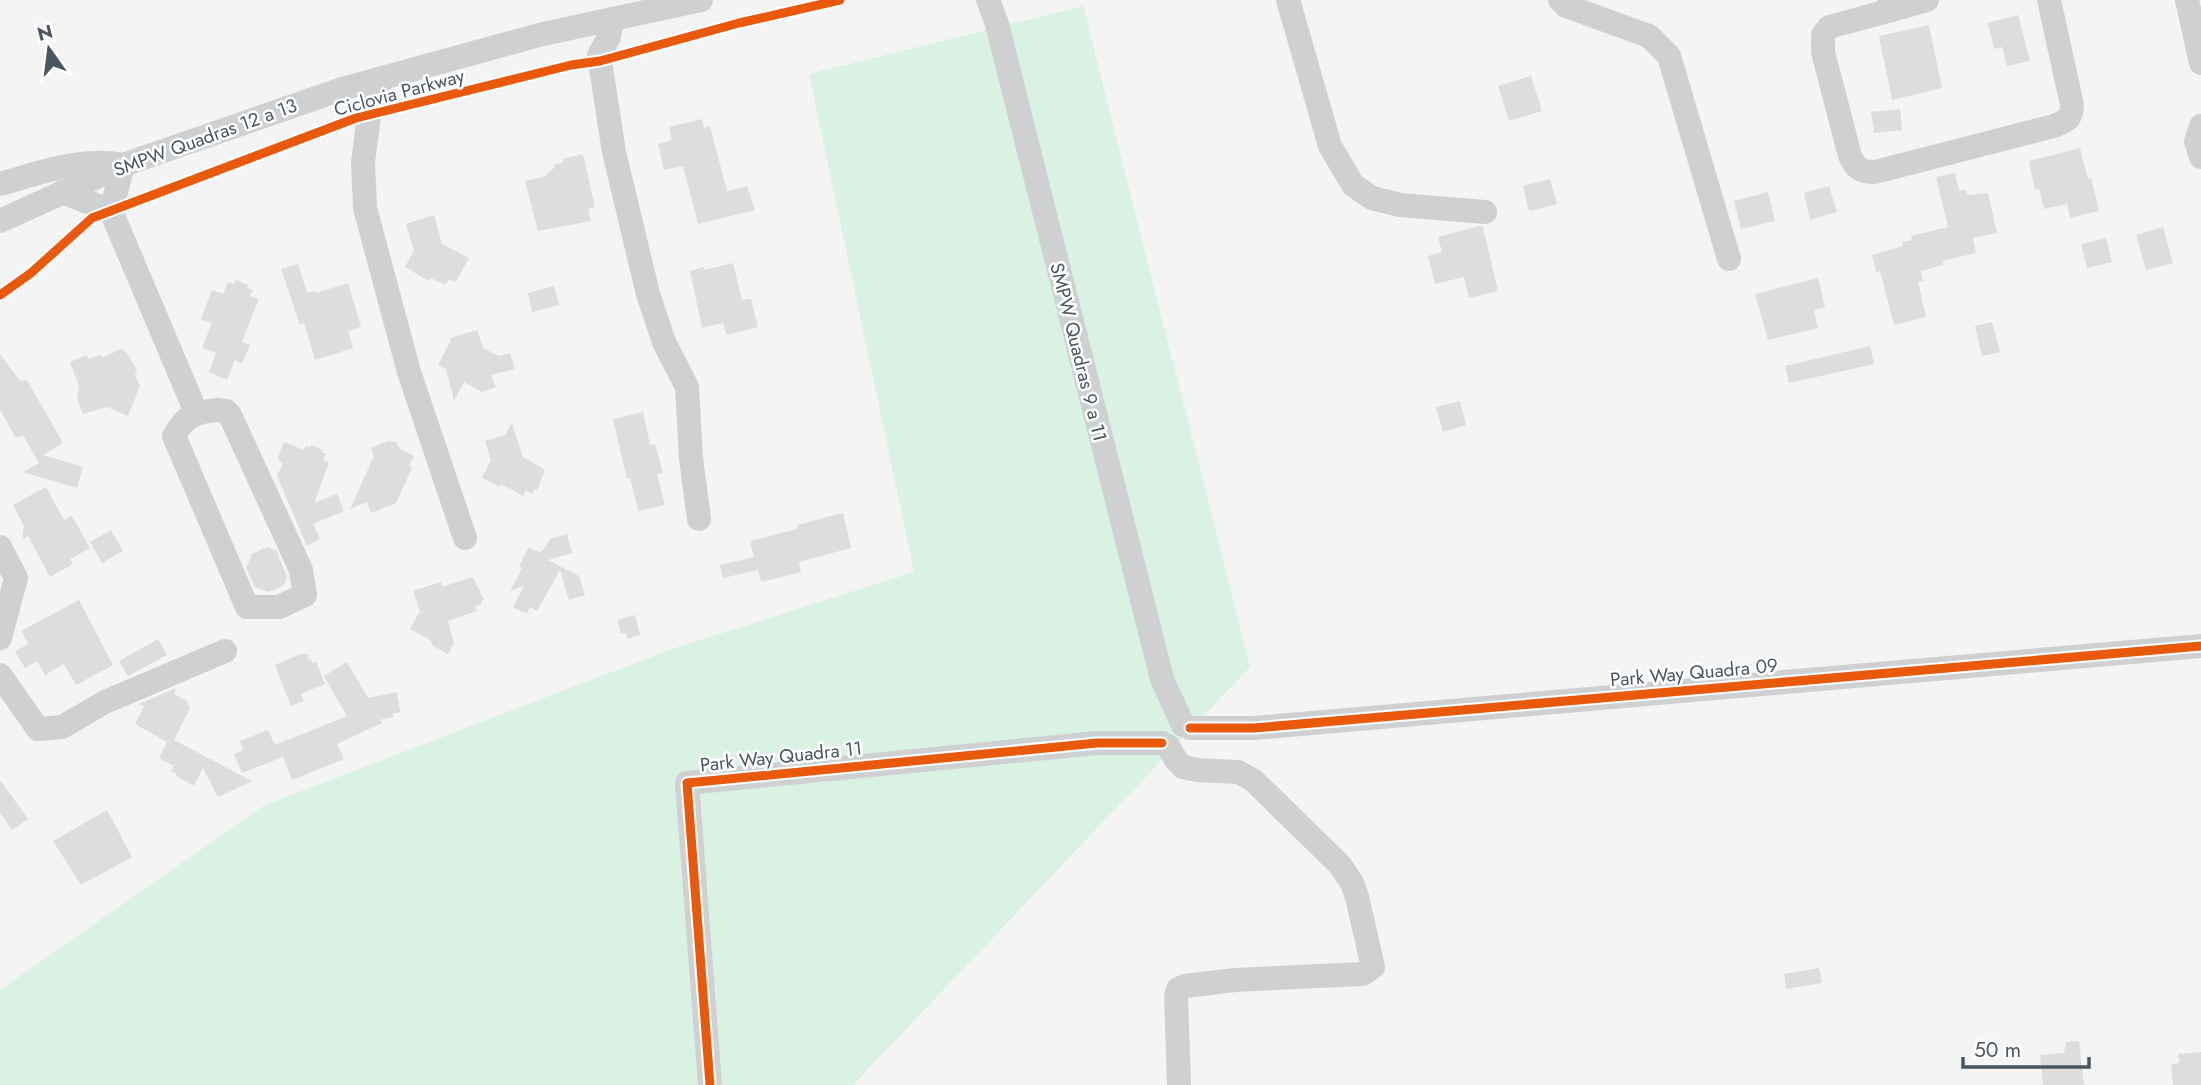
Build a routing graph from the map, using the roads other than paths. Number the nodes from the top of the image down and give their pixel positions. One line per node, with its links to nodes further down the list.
1 (701, 0): 10 (street, SMPW Quadras 12 a 13)
2 (988, 0): 9 (street, SMPW Quadras 9 a 11)
3 (1289, 0): 21 (street)
4 (1560, 0): 23 (street)
5 (1927, 0): 8 (street)
6 (2049, 0): 8 (street)
7 (2187, 0): 13 (street)
8 (1891, 5)
9 (996, 12): 32 (street, SMPW Quadras 9 a 11)
10 (612, 19): 11 (street, SMPW Quadras 12 a 13); 12 (street)
11 (575, 27): 12 (street); 14 (street, SMPW Quadras 12 a 13)
12 (599, 55): 25 (street)
13 (2201, 63)
14 (383, 78): 17 (street, SMPW Quadras 12 a 13); 26 (street)
15 (2201, 126): 16 (street)
16 (2201, 157)
17 (123, 165): 18 (street); 19 (street, SMPW Quadras 12 a 13); 20 (street)
18 (0, 184)
19 (61, 192): 20 (street); 22 (street, SMPW Quadras 12 a 13)
20 (111, 211): 24 (street)
21 (1485, 212)
22 (0, 221)
23 (1729, 259)
24 (196, 412): 24 (street)
25 (699, 519)
26 (465, 538)
27 (0, 547): 28 (street)
28 (0, 638)
29 (2201, 646): 32 (street, Park Way Quadra 09)
30 (225, 651): 31 (street)
31 (0, 675)
32 (1174, 734): 33 (street, Park Way Quadra 11); 34 (street)
33 (710, 1085)
34 (1179, 1085)

